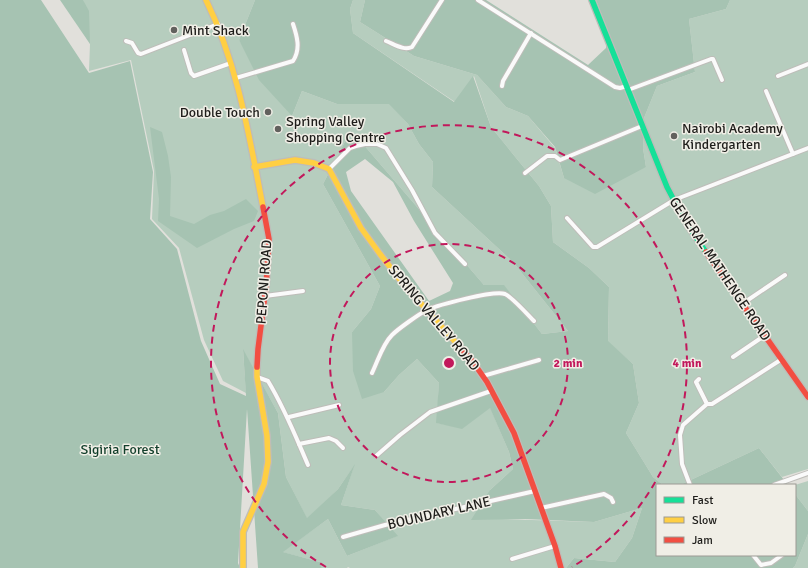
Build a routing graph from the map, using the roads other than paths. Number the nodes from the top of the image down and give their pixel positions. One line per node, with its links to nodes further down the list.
1 (206, 0): 5 (street, PEPONI ROAD)
2 (442, 0): 9 (street)
3 (478, 0): 7 (street)
4 (592, 0): 17 (street, GENERAL MATHENGE ROAD)
5 (218, 24): 8 (street); 11 (street, PEPONI ROAD)
6 (293, 24): 14 (street)
7 (531, 33): 16 (street); 17 (street)
8 (126, 41)
9 (386, 41)
10 (184, 50): 11 (street)
11 (231, 62): 14 (street, PEPONI ROAD)
12 (808, 64): 13 (street)
13 (778, 76)
14 (236, 78): 22 (street, PEPONI ROAD)
15 (722, 80): 17 (street)
16 (502, 86)
17 (627, 88): 19 (street, GENERAL MATHENGE ROAD)
18 (766, 91): 21 (street)
19 (642, 126): 24 (street); 25 (street, GENERAL MATHENGE ROAD)
20 (808, 148): 21 (street)
21 (793, 154): 25 (street)
22 (254, 167): 23 (street); 30 (street, PEPONI ROAD)
23 (329, 169): 27 (street); 32 (street, SPRING VALLEY ROAD)
24 (525, 173)
25 (674, 200): 26 (street); 31 (street, GENERAL MATHENGE ROAD)
26 (566, 218)
27 (465, 264)
28 (785, 275): 31 (street)
29 (303, 291): 30 (street)
30 (265, 296): 40 (street, PEPONI ROAD)
31 (742, 304): 34 (street, GENERAL MATHENGE ROAD)
32 (427, 310): 33 (street); 38 (street); 39 (street, SPRING VALLEY ROAD)
33 (534, 321)
34 (764, 336): 35 (street); 36 (street, GENERAL MATHENGE ROAD)
35 (733, 357)
36 (782, 359): 43 (street, GENERAL MATHENGE ROAD); 44 (street)
37 (539, 360): 39 (street)
38 (372, 373)
39 (483, 376): 42 (street, SPRING VALLEY ROAD)
40 (257, 377): 46 (street); 62 (street, PEPONI ROAD)
41 (699, 379): 44 (street)
42 (491, 391): 49 (street); 54 (street, SPRING VALLEY ROAD)
43 (808, 397)
44 (707, 404): 52 (street)
45 (339, 405): 46 (street)
46 (289, 417): 47 (street)
47 (299, 444): 48 (street); 50 (street)
48 (343, 448)
49 (376, 456)
50 (308, 465)
51 (808, 473): 53 (street)
52 (690, 484)
53 (777, 484)
54 (535, 491): 56 (street, SPRING VALLEY ROAD); 57 (street, BOUNDARY LANE)
55 (613, 502): 56 (street)
56 (541, 508): 58 (street, SPRING VALLEY ROAD)
57 (343, 537)
58 (555, 546): 61 (street); 63 (street, SPRING VALLEY ROAD)
59 (755, 556): 60 (street)
60 (781, 556)
61 (512, 558)
62 (243, 568)
63 (561, 568)

